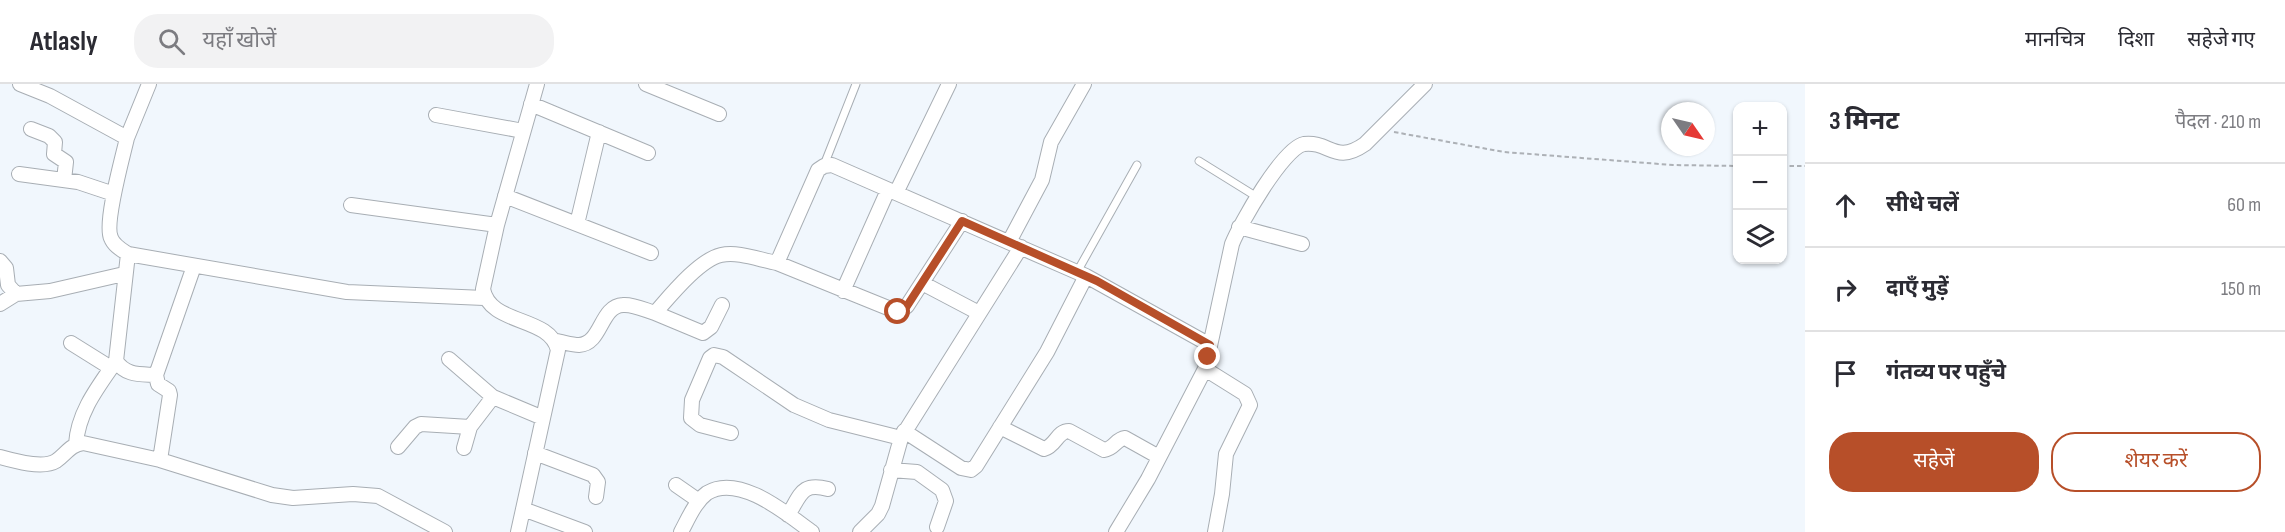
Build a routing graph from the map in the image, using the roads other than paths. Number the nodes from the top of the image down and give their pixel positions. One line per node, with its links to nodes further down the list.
1 (20, 84): 15 (street)
2 (149, 84): 15 (street)
3 (537, 84): 9 (street)
4 (646, 84): 10 (street)
5 (856, 84): 19 (lane)
6 (949, 84): 22 (street)
7 (1084, 84): 31 (street)
8 (1425, 84): 25 (street)
9 (531, 104): 13 (street); 14 (street)
10 (719, 114)
11 (436, 115): 13 (street)
12 (31, 129): 21 (street)
13 (523, 131): 24 (street)
14 (599, 132): 16 (street); 28 (street)
15 (127, 138): 23 (street)
16 (648, 153)
17 (1199, 161): 25 (lane)
18 (1137, 165): 39 (lane)
19 (824, 166): 22 (street); 36 (street)
20 (19, 174): 21 (street)
21 (64, 180): 23 (street)
22 (892, 191): 27 (street); 41 (street)
23 (114, 194): 34 (street)
24 (505, 196): 28 (street); 29 (street)
25 (1257, 196): 30 (street)
26 (351, 205): 29 (street)
27 (962, 221): 31 (street); 40 (street)
28 (577, 224): 33 (street)
29 (497, 225): 43 (street)
30 (1239, 227): 32 (street); 50 (street)
31 (1015, 244): 39 (street); 47 (street)
32 (1302, 244)
33 (651, 253)
34 (128, 254): 37 (street); 38 (street)
35 (0, 261): 42 (street)
36 (777, 263): 41 (street); 46 (street)
37 (194, 266): 43 (street); 54 (street)
38 (124, 274): 42 (street); 52 (street)
39 (1082, 274): 50 (street); 58 (street)
40 (922, 283): 41 (street); 47 (street)
41 (843, 291)
42 (16, 294): 44 (street)
43 (484, 298): 48 (street)
44 (0, 304)
45 (722, 305): 46 (street)
46 (655, 313): 48 (street)
47 (979, 313): 60 (street)
48 (556, 341): 56 (street)
49 (71, 343): 52 (street)
50 (1210, 345): 53 (street)
51 (449, 359): 55 (street)
52 (114, 364): 54 (street); 61 (street)
53 (1205, 369): 66 (street); 83 (street)
54 (156, 375): 67 (street)
55 (493, 397): 56 (street); 57 (street)
56 (543, 418): 64 (street)
57 (470, 427): 62 (street); 63 (street)
58 (1000, 428): 60 (street); 66 (street)
59 (731, 433): 60 (street)
60 (903, 435): 68 (street)
61 (76, 444): 65 (street); 67 (street)
62 (398, 447)
63 (464, 447)
64 (535, 453): 71 (street); 73 (street)
65 (0, 457)
66 (1159, 458): 82 (street)
67 (160, 460): 76 (street)
68 (891, 470): 75 (street); 81 (street)
69 (676, 485): 72 (street)
70 (828, 489): 74 (street)
71 (596, 497)
72 (699, 501): 74 (street); 79 (street)
73 (523, 509): 77 (street); 78 (street)
74 (788, 515): 80 (street)
75 (937, 527)
76 (445, 532)
77 (518, 532)
78 (585, 532)
79 (681, 532)
80 (812, 532)
81 (860, 532)
82 (1116, 532)
83 (1215, 532)

